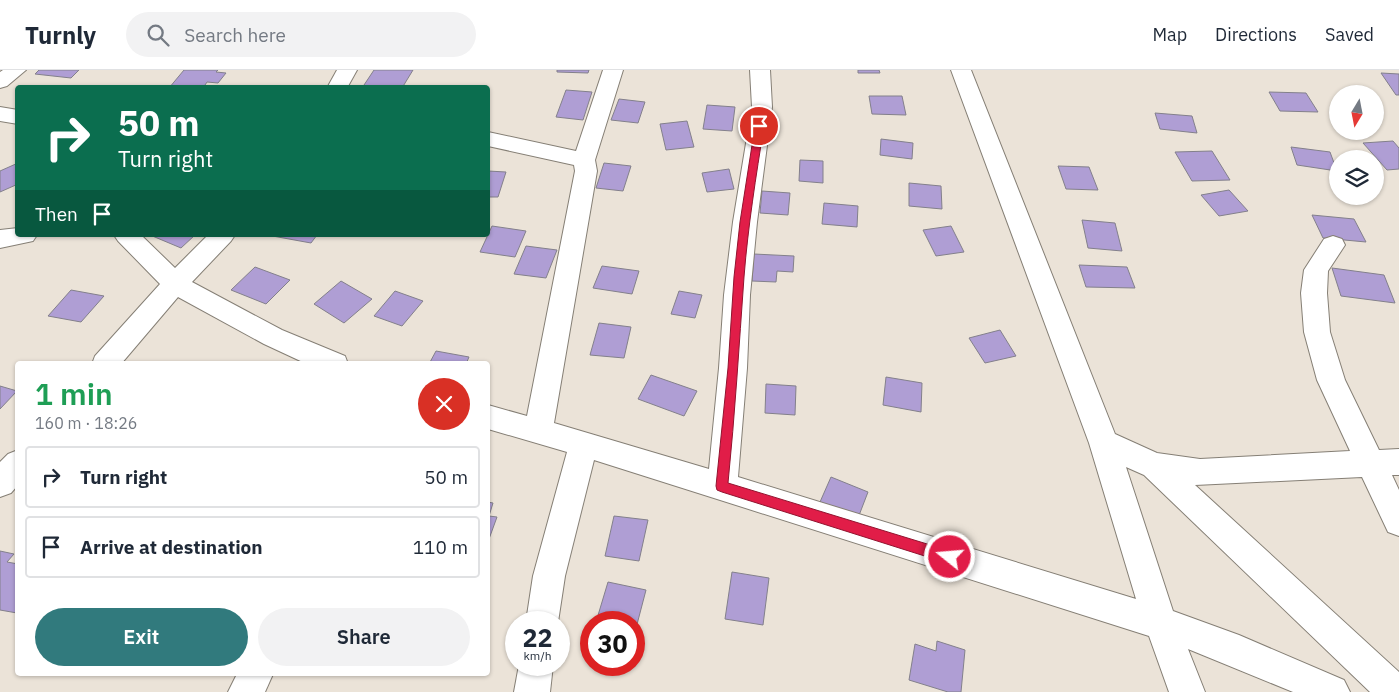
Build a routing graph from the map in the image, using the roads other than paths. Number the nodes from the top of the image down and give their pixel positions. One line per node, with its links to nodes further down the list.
1 (16, 70): 6 (street)
2 (347, 70): 7 (street)
3 (613, 70): 11 (street)
4 (760, 70): 28 (street)
5 (961, 70): 23 (street)
6 (0, 82)
7 (339, 85)
8 (0, 114): 9 (street)
9 (15, 116)
10 (490, 139): 11 (street)
11 (584, 160): 21 (street)
12 (15, 237): 15 (street)
13 (128, 237): 17 (street)
14 (221, 237): 17 (street)
15 (0, 239)
16 (1334, 245): 24 (street)
17 (175, 284): 18 (street); 19 (street)
18 (108, 361)
19 (328, 361)
20 (490, 418): 21 (street)
21 (538, 431): 22 (street)
22 (584, 444): 28 (street); 30 (street)
23 (1104, 444): 25 (street); 31 (street)
24 (1385, 463): 25 (street); 29 (street)
25 (1154, 466): 38 (street)
26 (15, 467): 27 (street)
27 (0, 483)
28 (722, 486): 31 (street)
29 (1399, 522)
30 (544, 611)
31 (1160, 622): 36 (street); 37 (street)
32 (255, 676): 34 (street)
33 (534, 676): 35 (street)
34 (246, 692)
35 (532, 692)
36 (1187, 692)
37 (1332, 692)
38 (1395, 692)

